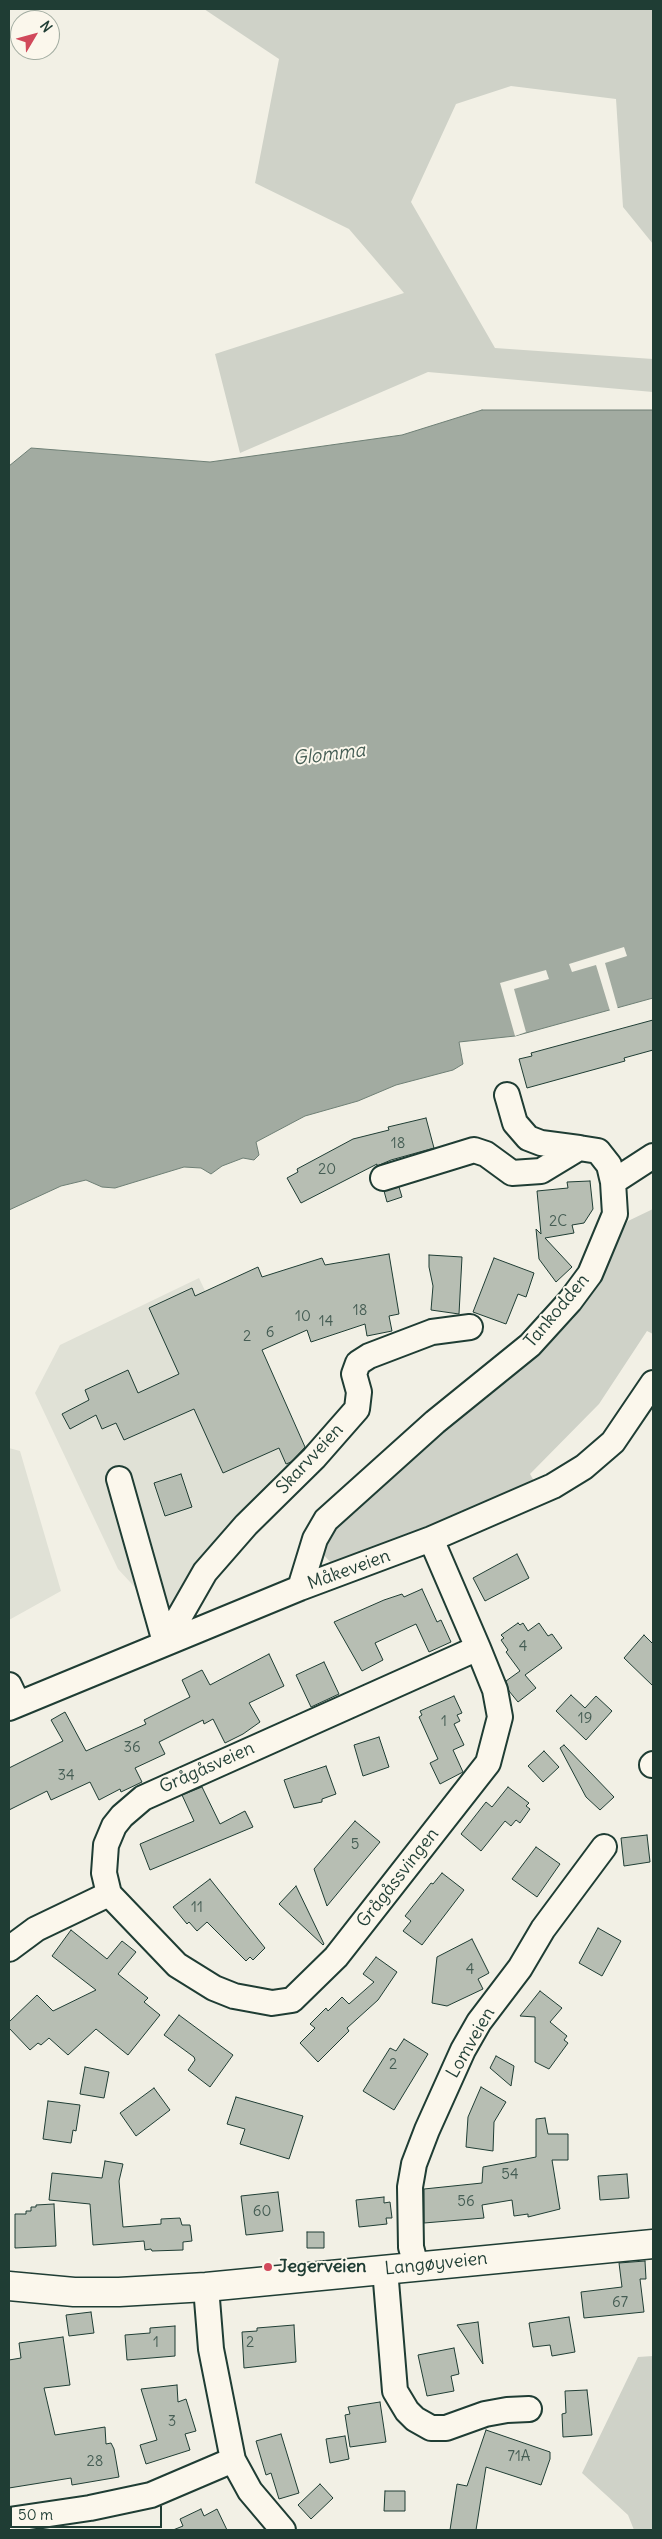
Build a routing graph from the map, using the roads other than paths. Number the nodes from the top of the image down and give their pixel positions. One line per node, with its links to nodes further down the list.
1 (507, 1095): 2 (street, Tankodden)
2 (579, 1148): 4 (street); 5 (street, Tankodden)
3 (653, 1156): 5 (street)
4 (383, 1178)
5 (613, 1182): 10 (street, Tankodden)
6 (470, 1327): 11 (street, Skarvveien)
7 (653, 1383): 9 (street, Måkeveien)
8 (119, 1478): 11 (street)
9 (431, 1539): 10 (street, Måkeveien); 12 (street, Grågåssvingen)
10 (300, 1588): 11 (street, Måkeveien)
11 (165, 1642): 13 (street, Måkeveien)
12 (478, 1648): 15 (street, Grågåsveien); 15 (street, Grågåssvingen)
13 (12, 1699)
14 (604, 1847): 18 (street, Lomveien)
15 (109, 1894): 16 (street)
16 (9, 1949)
17 (653, 2244): 18 (main road, Langøyveien)
18 (416, 2266): 19 (main road, Langøyveien)
19 (385, 2269): 21 (main road, Langøyveien); 22 (street)
20 (9, 2286): 21 (main road, Langøyveien)
21 (206, 2287): 23 (street)
22 (529, 2410)
23 (233, 2460): 24 (street); 25 (street)
24 (9, 2520)
25 (283, 2530)

